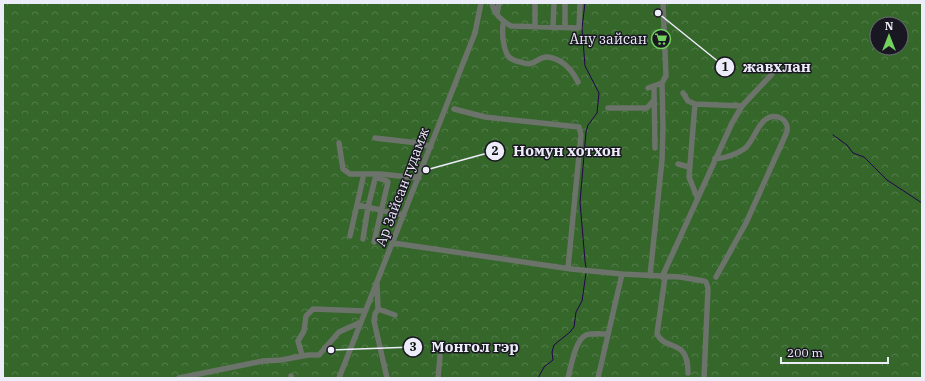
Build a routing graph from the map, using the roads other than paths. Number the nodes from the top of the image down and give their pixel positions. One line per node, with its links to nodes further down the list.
1 (481, 3): 25 (street, Ар Зайсан гудамж)
2 (492, 3): 9 (street)
3 (499, 3): 9 (street)
4 (536, 3): 11 (street)
5 (554, 3): 12 (street)
6 (565, 3): 13 (street)
7 (580, 3): 13 (street)
8 (663, 3): 16 (street)
9 (497, 14): 10 (street)
10 (504, 21): 11 (street); 15 (street)
11 (535, 27): 12 (street)
12 (553, 27): 13 (street)
13 (565, 27)
14 (772, 74): 20 (street)
15 (578, 82)
16 (662, 83): 18 (street); 45 (street)
17 (683, 93): 19 (street)
18 (654, 100): 21 (street); 26 (street)
19 (695, 104): 20 (street); 29 (street)
20 (742, 106): 27 (street)
21 (608, 108)
22 (454, 109): 43 (street)
23 (374, 138): 25 (street)
24 (339, 143): 31 (street)
25 (430, 147): 31 (street, Ар Зайсан гудамж)
26 (655, 148)
27 (715, 158): 33 (street); 47 (street)
28 (678, 164): 29 (street)
29 (689, 167): 33 (street)
30 (363, 178): 34 (street)
31 (419, 178): 38 (street, Ар Зайсан гудамж)
32 (404, 182): 37 (street)
33 (697, 197): 46 (street)
34 (357, 205): 35 (street); 39 (street)
35 (368, 207): 36 (street); 36 (street); 40 (street)
36 (381, 210): 37 (street); 41 (street)
37 (392, 212): 38 (street)
38 (404, 215): 42 (street, Ар Зайсан гудамж)
39 (350, 236)
40 (363, 239)
41 (374, 242)
42 (393, 243): 43 (street); 48 (street, Ар Зайсан гудамж)
43 (568, 268): 44 (street)
44 (622, 274): 45 (street); 53 (street)
45 (650, 276): 46 (street)
46 (664, 277): 56 (street); 63 (street)
47 (716, 277)
48 (377, 282): 49 (street); 50 (street, Ар Зайсан гудамж)
49 (378, 309): 51 (street); 59 (street)
50 (365, 311): 52 (street, Ар Зайсан гудамж); 54 (street)
51 (394, 314)
52 (361, 322): 54 (street); 58 (street, Ар Зайсан гудамж)
53 (608, 334): 61 (street); 62 (street)
54 (302, 356): 57 (street)
55 (440, 356): 60 (street)
56 (688, 373)
57 (179, 378)
58 (339, 378)
59 (387, 378)
60 (438, 378)
61 (568, 378)
62 (598, 378)
63 (704, 378)

